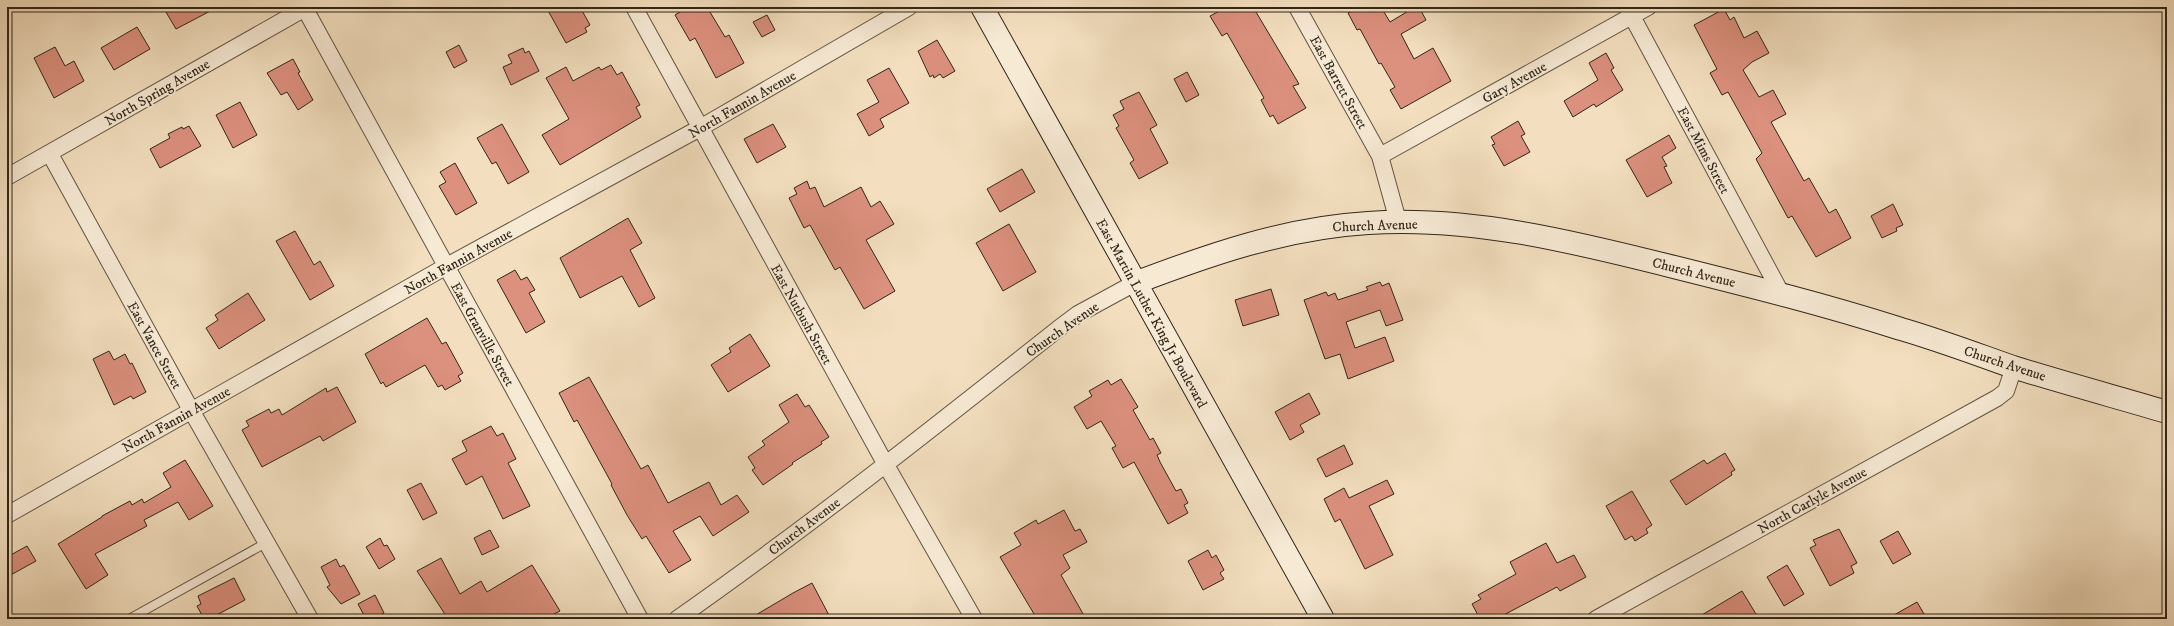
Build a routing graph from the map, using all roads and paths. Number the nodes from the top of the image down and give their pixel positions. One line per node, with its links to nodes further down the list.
1 (634, 7): 8 (street, East Nutbush Street)
2 (910, 7): 8 (street, North Fannin Avenue)
3 (982, 7): 14 (main road, East Martin Luther King Jr Boulevard)
4 (1297, 7): 10 (street, East Barrett Street)
5 (1648, 7): 7 (street, Gary Avenue)
6 (305, 8): 9 (street, North Spring Avenue); 13 (street, East Granville Street)
7 (1630, 12): 10 (street, Gary Avenue); 15 (street, East Mims Street)
8 (700, 128): 13 (street, North Fannin Avenue); 19 (street, East Nutbush Street)
9 (50, 154): 11 (street, North Spring Avenue); 17 (street, East Vance Street)
10 (1380, 156): 12 (street, East Barrett Street)
11 (7, 177)
12 (1398, 221): 14 (main road, Church Avenue); 15 (main road, Church Avenue)
13 (445, 267): 17 (street, North Fannin Avenue); 24 (street, East Granville Street)
14 (1135, 283): 19 (street, Church Avenue); 27 (main road, East Martin Luther King Jr Boulevard)
15 (1781, 293): 16 (main road, Church Avenue)
16 (2014, 367): 18 (main road, Church Avenue); 28 (street, North Carlyle Avenue)
17 (191, 410): 20 (street, North Fannin Avenue); 21 (street, East Vance Street)
18 (2167, 412)
19 (886, 465): 25 (street, Church Avenue); 26 (street, East Nutbush Street)
20 (7, 514)
21 (266, 543): 22 (lane); 23 (street, East Vance Street)
22 (129, 619)
23 (310, 619)
24 (640, 619)
25 (677, 619)
26 (974, 619)
27 (1323, 619)
28 (1596, 619)

